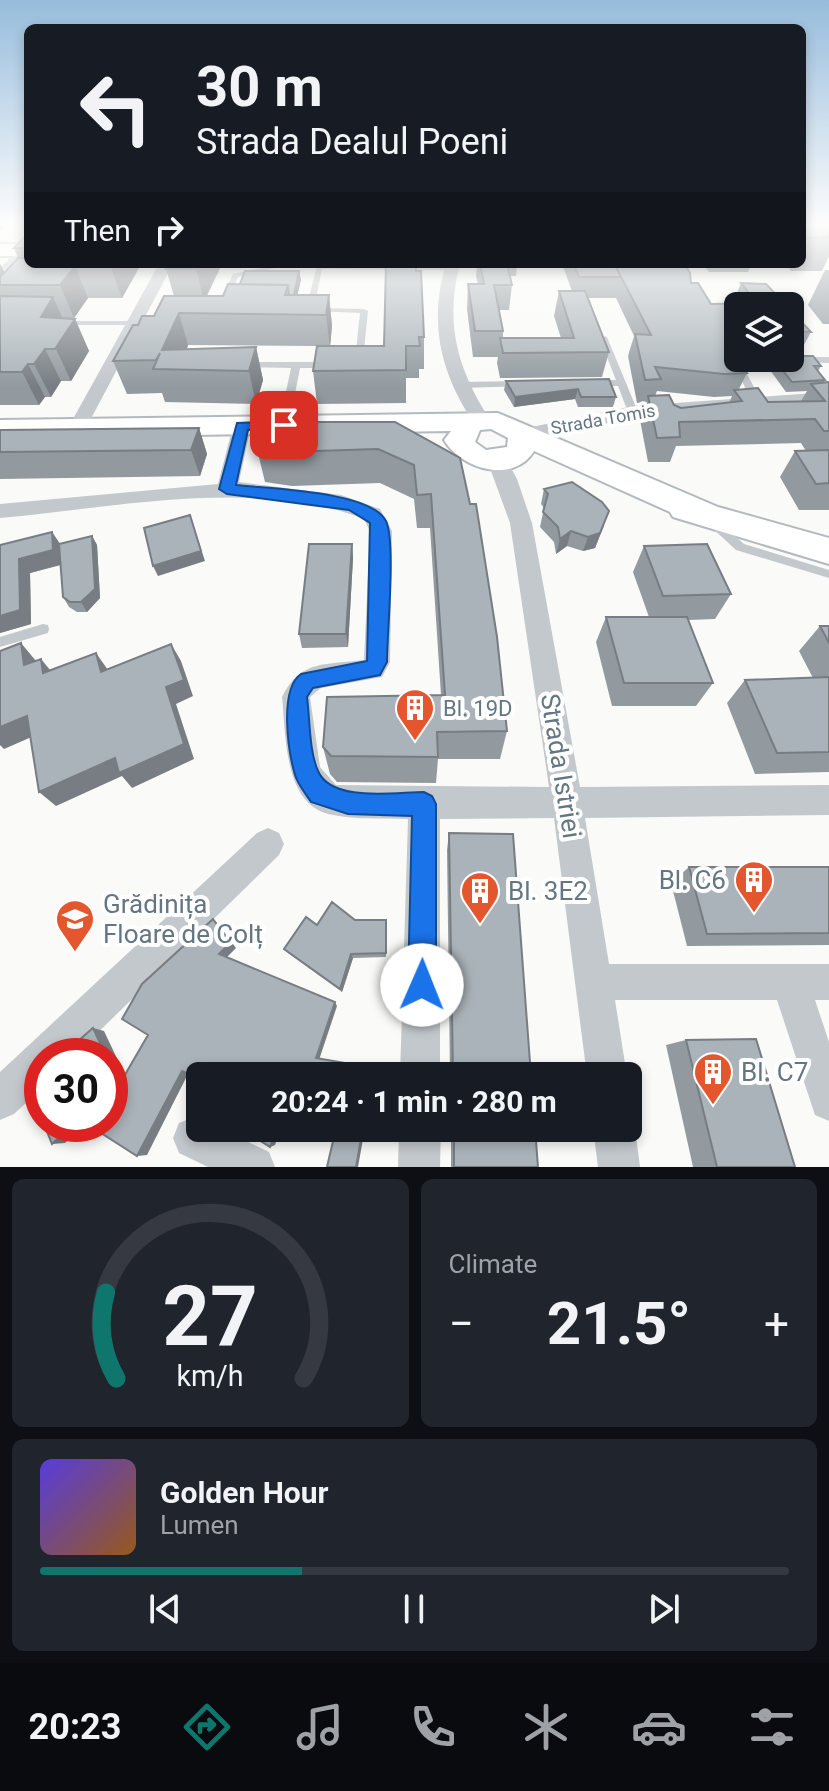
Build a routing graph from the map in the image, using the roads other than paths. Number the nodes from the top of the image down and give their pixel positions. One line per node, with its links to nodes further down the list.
1 (160, 278): 8 (street)
2 (234, 278): 6 (lane)
3 (316, 278): 5 (lane)
4 (450, 278): 19 (street)
5 (310, 309): 7 (lane); 12 (lane)
6 (220, 310)
7 (295, 310)
8 (144, 314): 9 (lane); 27 (street)
9 (45, 323)
10 (597, 323): 17 (lane)
11 (829, 360): 21 (lane)
12 (354, 364)
13 (233, 365): 14 (lane)
14 (296, 365): 15 (lane); 25 (lane)
15 (339, 365)
16 (577, 383): 17 (lane)
17 (621, 383): 22 (lane)
18 (533, 384): 19 (lane)
19 (460, 385): 23 (street)
20 (829, 397): 21 (street, Strada Tomis)
21 (756, 400): 22 (street, Strada Tomis)
22 (633, 412): 30 (street, Strada Tomis)
23 (480, 421): 24 (street); 29 (street); 30 (street)
24 (352, 424): 25 (street); 29 (street)
25 (284, 425): 26 (street)
26 (242, 426): 27 (street); 31 (street)
27 (77, 428): 28 (street)
28 (2, 431)
29 (462, 446): 30 (street)
30 (510, 451): 33 (street); 39 (street, Strada Istriei)
31 (227, 489): 32 (street); 40 (street)
32 (0, 511)
33 (706, 515): 34 (street); 35 (lane)
34 (829, 551)
35 (829, 574)
36 (43, 629): 37 (lane)
37 (0, 642)
38 (829, 800): 39 (street)
39 (568, 803): 40 (street); 42 (street, Strada Istriei)
40 (424, 804): 46 (street)
41 (268, 844): 45 (street)
42 (594, 982): 43 (street); 47 (street, Strada Istriei)
43 (790, 982): 44 (street); 50 (street)
44 (829, 982)
45 (65, 1038)
46 (420, 1062)
47 (605, 1062)
48 (24, 1077): 49 (street)
49 (0, 1100)
50 (829, 1101)
51 (202, 1142): 54 (street)
52 (420, 1142): 55 (street)
53 (616, 1142): 56 (street)
54 (254, 1167)
55 (419, 1167)
56 (619, 1167)

